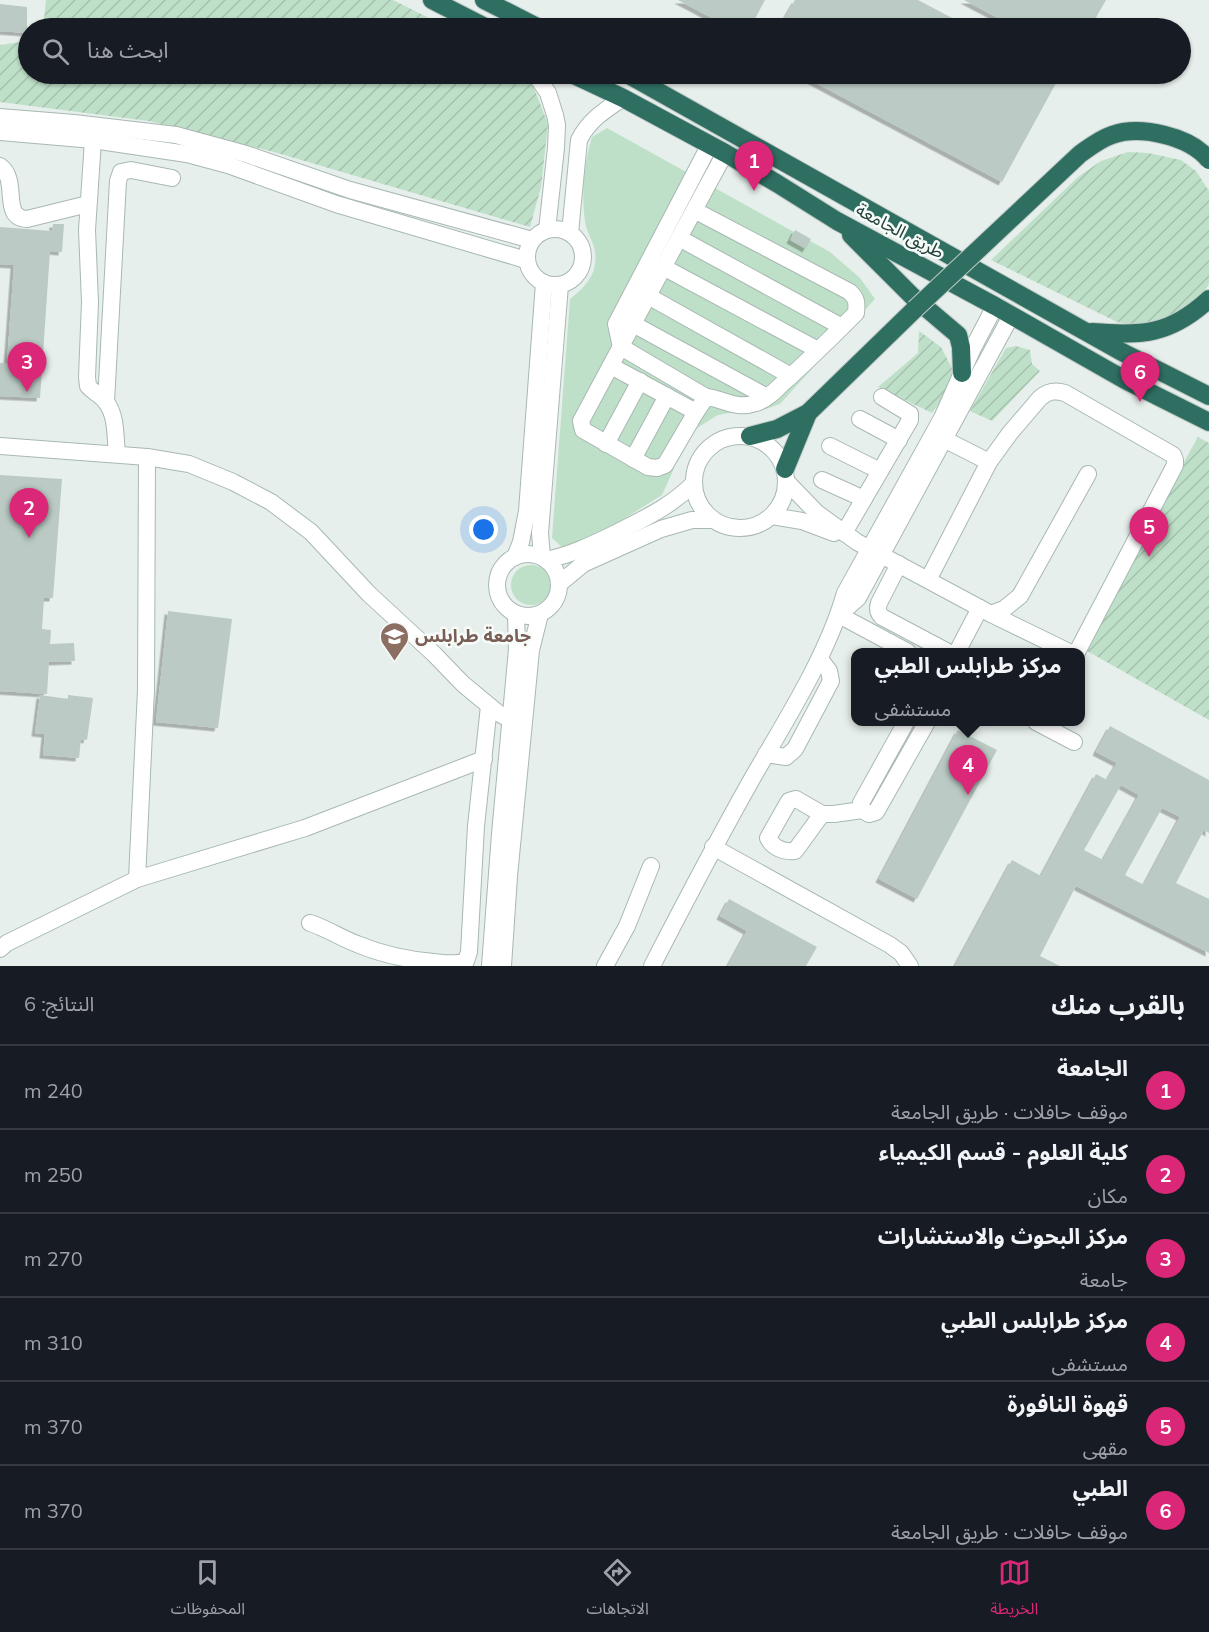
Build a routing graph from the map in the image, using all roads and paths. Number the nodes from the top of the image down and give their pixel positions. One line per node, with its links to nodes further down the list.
1 (432, 0): 3 (highway)
2 (484, 0): 4 (highway)
3 (467, 18)
4 (519, 18)
5 (542, 84): 19 (street)
6 (593, 84): 8 (highway, طريق الجامعة)
7 (645, 84): 32 (highway, طريق الجامعة)
8 (623, 98): 12 (highway, طريق الجامعة); 20 (street)
9 (0, 117): 22 (street)
10 (0, 132): 11 (street)
11 (93, 140): 16 (street); 23 (street)
12 (717, 149): 17 (street); 18 (highway, طريق الجامعة); 33 (street)
13 (1209, 160): 46 (highway, bridge)
14 (0, 166): 16 (street)
15 (172, 178): 44 (street)
16 (88, 204): 44 (street)
17 (694, 210): 21 (street); 31 (street)
18 (837, 221): 28 (highway, طريق الجامعة); 36 (highway)
19 (547, 230): 20 (street); 22 (street)
20 (570, 233): 25 (street)
21 (679, 238): 24 (street); 31 (street)
22 (532, 240): 23 (street)
23 (526, 260): 25 (street)
24 (663, 267): 26 (street); 34 (street)
25 (552, 284): 68 (street); 69 (street)
26 (648, 296): 30 (street); 37 (street)
27 (1209, 299): 32 (highway)
28 (995, 306): 29 (highway, طريق الجامعة); 36 (street)
29 (1011, 316): 48 (highway, طريق الجامعة); 50 (street)
30 (633, 324): 33 (street); 42 (street)
31 (842, 327): 34 (street)
32 (1086, 331): 40 (highway, طريق الجامعة)
33 (621, 347): 35 (street); 41 (street)
34 (818, 350): 37 (street)
35 (611, 366): 38 (street); 52 (street)
36 (962, 373): 50 (street)
37 (791, 376): 42 (street)
38 (640, 381): 39 (street); 52 (street)
39 (667, 396): 45 (street); 57 (street)
40 (1209, 396)
41 (706, 397): 42 (street); 45 (street)
42 (767, 397)
43 (882, 397): 51 (street)
44 (106, 402): 55 (street)
45 (696, 412): 57 (street)
46 (808, 413): 49 (highway); 61 (highway)
47 (860, 419): 51 (street)
48 (1209, 422)
49 (750, 436): 61 (street); 63 (street)
50 (939, 436): 58 (street); 67 (street)
51 (898, 440): 59 (street)
52 (606, 444): 57 (street)
53 (0, 446): 55 (street)
54 (830, 446): 59 (street)
55 (117, 454): 56 (street)
56 (147, 457): 82 (street); 93 (street)
57 (633, 459)
58 (988, 462): 71 (street); 81 (street)
59 (880, 471): 64 (street)
60 (1088, 474): 73 (street)
61 (786, 475): 65 (street); 67 (street)
62 (822, 480): 64 (street)
63 (694, 483): 66 (street); 69 (street)
64 (864, 499): 67 (street)
65 (772, 516): 66 (street); 67 (street)
66 (713, 520): 72 (street)
67 (863, 545): 70 (street); 76 (street)
68 (515, 557): 69 (street); 74 (street)
69 (544, 558): 72 (street)
70 (899, 564): 71 (street); 78 (street)
71 (928, 580): 73 (street)
72 (559, 584): 75 (street)
73 (986, 611): 79 (street); 80 (street)
74 (516, 614): 75 (street); 83 (street)
75 (540, 614): 97 (street)
76 (839, 615): 77 (street); 91 (street)
77 (901, 648)
78 (940, 648)
79 (960, 648)
80 (1061, 648)
81 (1079, 648)
82 (489, 706): 83 (street); 88 (street)
83 (511, 720): 96 (street)
84 (904, 726): 89 (street)
85 (925, 726): 89 (street)
86 (1044, 726): 87 (street)
87 (1074, 742)
88 (484, 759): 93 (street); 94 (street)
89 (862, 810): 90 (street)
90 (822, 814)
91 (713, 848): 99 (street); 100 (street)
92 (651, 866): 98 (street)
93 (137, 879): 95 (street)
94 (310, 923)
95 (0, 949)
96 (490, 966)
97 (503, 966)
98 (604, 966)
99 (652, 966)
100 (910, 966)

